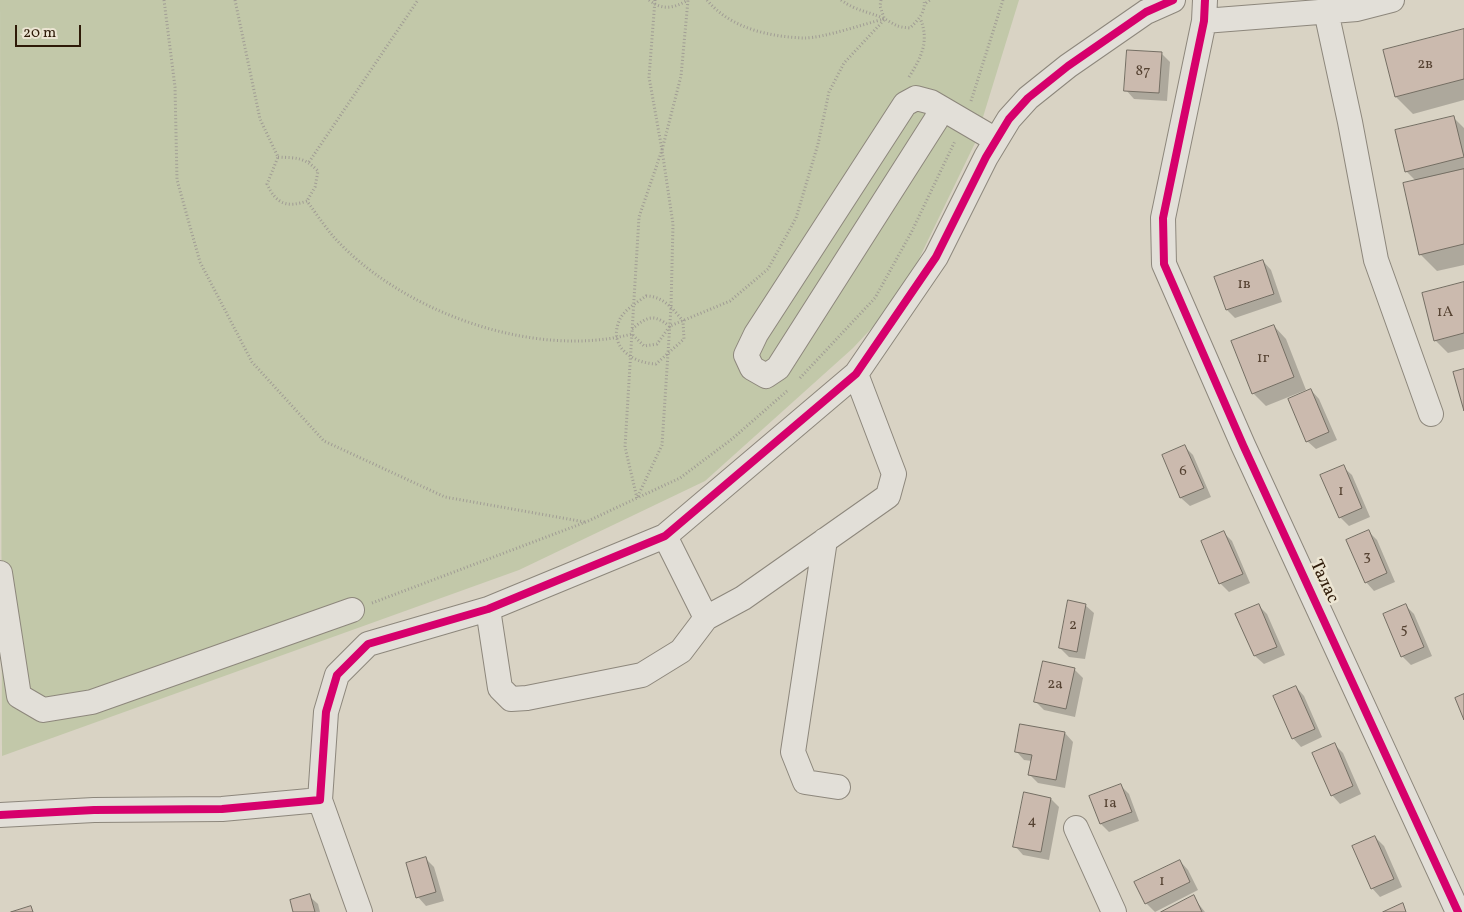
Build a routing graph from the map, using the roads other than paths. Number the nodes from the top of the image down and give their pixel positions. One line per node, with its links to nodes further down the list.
1 (1174, 0): 7 (street)
2 (1392, 0): 5 (street)
3 (1298, 7): 4 (street); 5 (street)
4 (1204, 11): 22 (street, Талас)
5 (1326, 11): 9 (street)
6 (940, 109): 6 (street); 7 (street)
7 (996, 140): 8 (street)
8 (856, 374): 10 (street); 11 (street)
9 (1431, 414)
10 (666, 536): 13 (street); 15 (street)
11 (825, 540): 15 (street); 16 (street)
12 (0, 574): 14 (street)
13 (488, 609): 15 (street); 17 (street)
14 (352, 610)
15 (706, 618)
16 (838, 787)
17 (320, 800): 18 (street); 20 (street)
18 (0, 815)
19 (1076, 828): 21 (street)
20 (360, 912)
21 (1114, 912)
22 (1458, 912)

